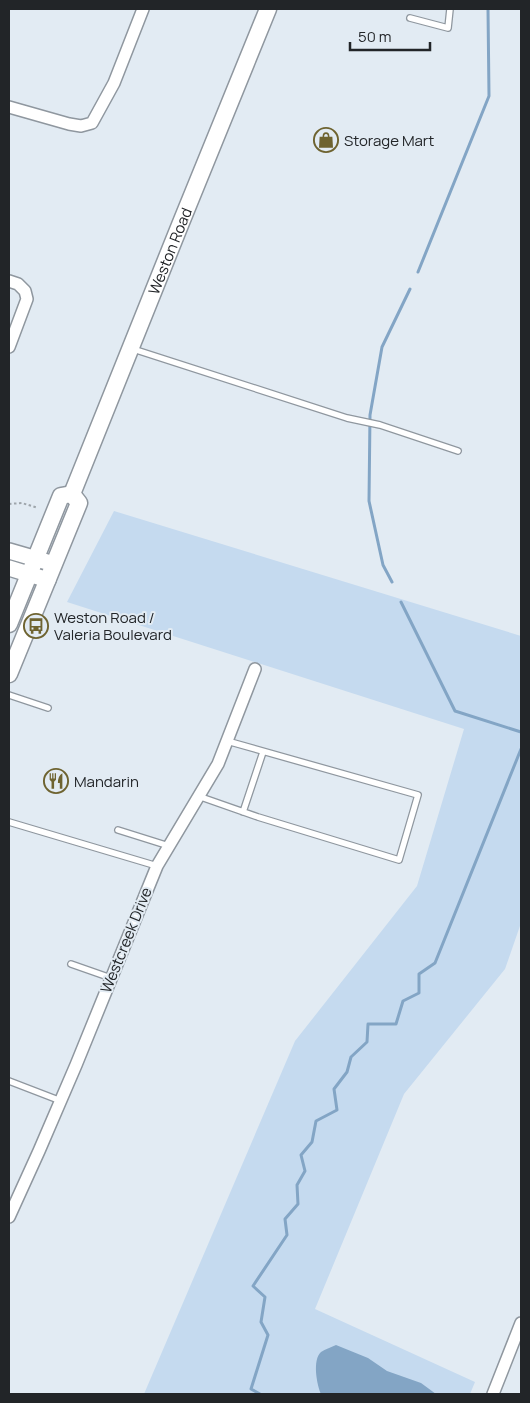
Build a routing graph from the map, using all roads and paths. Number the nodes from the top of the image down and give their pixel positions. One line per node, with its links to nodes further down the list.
1 (143, 9): 5 (street)
2 (268, 9): 8 (main road, Weston Road)
3 (450, 9): 4 (lane)
4 (410, 18)
5 (9, 107)
6 (9, 281): 7 (street)
7 (9, 347)
8 (131, 348): 9 (lane); 10 (main road, Weston Road)
9 (458, 451)
10 (72, 494): 14 (main road, Weston Road); 15 (main road, Weston Road)
11 (9, 504): 12 (path)
12 (38, 508)
13 (9, 551): 14 (street)
14 (36, 559): 15 (street); 17 (main road, Weston Road)
15 (54, 564): 18 (main road, Weston Road)
16 (9, 568): 17 (street)
17 (30, 574): 18 (street); 19 (main road, Weston Road)
18 (48, 580): 21 (main road, Weston Road)
19 (9, 624)
20 (255, 669): 24 (street, Westcreek Drive)
21 (9, 674)
22 (9, 695): 23 (lane)
23 (48, 708)
24 (227, 741): 25 (lane); 26 (street, Westcreek Drive)
25 (263, 752): 27 (lane); 27 (lane)
26 (198, 796): 27 (lane); 30 (street, Westcreek Drive)
27 (243, 812)
28 (9, 822): 31 (lane)
29 (118, 830): 30 (lane)
30 (168, 846): 31 (street, Westcreek Drive)
31 (156, 866): 33 (street, Westcreek Drive)
32 (71, 964): 33 (lane)
33 (111, 978): 35 (street, Westcreek Drive)
34 (9, 1081): 35 (lane)
35 (61, 1100): 36 (street, Westcreek Drive)
36 (9, 1217)
37 (521, 1323): 38 (street)
38 (496, 1393)

